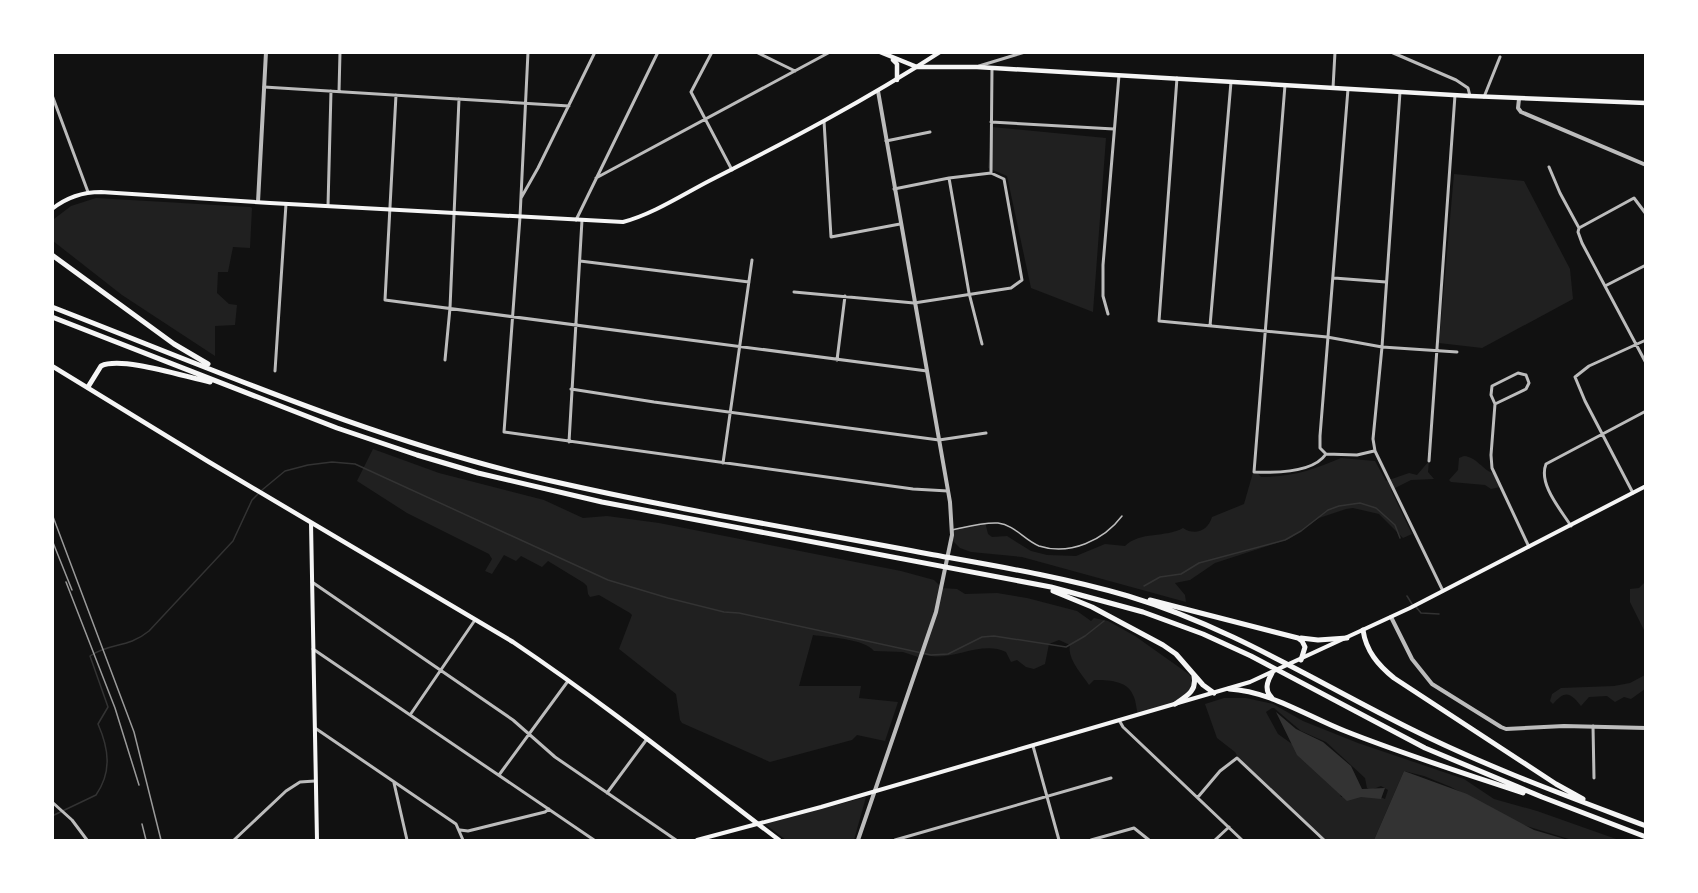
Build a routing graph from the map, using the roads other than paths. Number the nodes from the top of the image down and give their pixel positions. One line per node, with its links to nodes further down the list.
1 (266, 52): 25 (street)
2 (340, 52): 30 (street)
3 (528, 52): 39 (street)
4 (595, 52): 41 (street)
5 (658, 52): 52 (street)
6 (712, 52): 42 (street)
7 (756, 52): 19 (street)
8 (830, 52): 19 (street)
9 (880, 52): 15 (main road)
10 (940, 52): 16 (main road)
11 (1025, 52): 17 (street)
12 (1335, 52): 26 (street)
13 (1391, 52): 35 (street)
14 (1500, 57): 36 (street)
15 (892, 58): 16 (main road); 22 (main road)
16 (917, 67): 17 (main road); 22 (main road)
17 (977, 67): 18 (main road)
18 (992, 68): 20 (main road); 44 (street)
19 (795, 71): 42 (street)
20 (1119, 75): 21 (main road); 45 (street)
21 (1177, 78): 23 (main road); 87 (street)
22 (897, 80): 28 (main road)
23 (1231, 82): 24 (main road); 87 (street)
24 (1285, 85): 26 (main road); 88 (street)
25 (264, 87): 29 (street); 57 (street)
26 (1333, 88): 27 (main road)
27 (1348, 89): 31 (main road); 73 (street)
28 (878, 91): 43 (main road); 47 (street)
29 (332, 92): 30 (street); 59 (street)
30 (339, 92): 33 (street)
31 (1400, 92): 34 (main road); 75 (street)
32 (52, 95): 55 (street)
33 (396, 95): 37 (street); 61 (street)
34 (1455, 95): 35 (main road); 95 (street)
35 (1470, 96): 36 (main road)
36 (1484, 97): 38 (main road)
37 (459, 99): 39 (street); 62 (street)
38 (1519, 99): 40 (main road); 48 (street)
39 (525, 103): 41 (street); 56 (street)
40 (1646, 103)
41 (569, 106): 56 (street)
42 (705, 120): 50 (street); 52 (street)
43 (824, 120): 50 (main road); 67 (street)
44 (991, 122): 45 (street); 51 (street)
45 (1114, 129): 83 (street)
46 (930, 132): 47 (street)
47 (886, 141): 54 (street)
48 (1646, 165)
49 (1549, 167): 68 (street)
50 (732, 170): 66 (main road)
51 (991, 173): 53 (street); 78 (street)
52 (596, 178): 65 (street)
53 (949, 178): 54 (street); 78 (street)
54 (894, 189): 67 (street)
55 (88, 192): 57 (main road); 60 (main road)
56 (520, 198): 64 (street)
57 (258, 202): 58 (main road)
58 (286, 204): 59 (main road); 101 (street)
59 (328, 206): 61 (main road)
60 (52, 209)
61 (390, 209): 62 (main road); 82 (street)
62 (455, 213): 64 (main road); 82 (street)
63 (1646, 214): 68 (street)
64 (520, 217): 65 (main road); 84 (street)
65 (576, 220): 66 (main road)
66 (582, 220): 71 (street)
67 (900, 224): 80 (street)
68 (1579, 228): 76 (street)
69 (52, 255): 103 (highway)
70 (752, 260): 74 (street)
71 (579, 261): 74 (street); 86 (street)
72 (1646, 265): 76 (street)
73 (1334, 278): 75 (street); 89 (street)
74 (749, 282): 92 (street)
75 (1386, 282): 94 (street)
76 (1605, 286): 93 (street)
77 (794, 292): 79 (street)
78 (969, 293): 80 (street); 91 (street)
79 (845, 296): 80 (street); 98 (street)
80 (914, 303): 102 (street)
81 (52, 307): 103 (highway)
82 (450, 308): 84 (street); 97 (street)
83 (1108, 314)
84 (512, 315): 86 (street); 113 (street)
85 (52, 317): 105 (highway)
86 (576, 326): 92 (street); 106 (street)
87 (1210, 326): 88 (street)
88 (1267, 331): 89 (street); 115 (street)
89 (1327, 337): 94 (street); 115 (street)
90 (1646, 340): 93 (street)
91 (982, 344)
92 (739, 345): 98 (street); 109 (street)
93 (1635, 345): 99 (street); 111 (street)
94 (1382, 347): 95 (street); 114 (street)
95 (1437, 351): 96 (street); 116 (street)
96 (1458, 352)
97 (445, 360)
98 (837, 360): 102 (street)
99 (1646, 363)
100 (52, 366): 104 (main road)
101 (275, 371)
102 (927, 371): 112 (street)
103 (227, 375): 129 (highway)
104 (88, 387): 105 (highway); 122 (main road)
105 (229, 387): 127 (highway)
106 (572, 389): 109 (street); 113 (street)
107 (1495, 404): 107 (street); 125 (street)
108 (1646, 411): 111 (street)
109 (729, 412): 112 (street); 117 (street)
110 (986, 433): 112 (street)
111 (1602, 434): 120 (street); 123 (street)
112 (939, 440): 119 (street)
113 (568, 442): 117 (street)
114 (1375, 451): 115 (street); 128 (street)
115 (1326, 454)
116 (1429, 461)
117 (723, 463): 119 (street)
118 (1646, 486): 120 (main road)
119 (948, 491): 124 (street)
120 (1633, 493): 123 (main road)
121 (1122, 516): 124 (lane)
122 (311, 523): 126 (main road); 131 (main road)
123 (1571, 526): 125 (main road)
124 (952, 533): 158 (street)
125 (1529, 547): 128 (main road)
126 (312, 582): 135 (main road); 137 (street)
127 (1038, 585): 139 (highway); 165 (highway)
128 (1443, 591): 130 (main road)
129 (1116, 593): 133 (highway); 163 (highway)
130 (1391, 616): 132 (main road); 147 (street)
131 (476, 619): 137 (street); 140 (main road)
132 (1363, 630): 134 (main road); 163 (highway)
133 (1298, 638): 134 (highway); 136 (highway)
134 (1347, 638): 136 (main road)
135 (313, 649): 145 (street); 148 (main road)
136 (1300, 660): 138 (main road)
137 (441, 671): 145 (street); 150 (street)
138 (1272, 673): 141 (main road); 143 (highway)
139 (1194, 674): 142 (highway); 144 (highway)
140 (568, 681): 150 (street); 151 (main road)
141 (1228, 689): 142 (main road); 143 (highway)
142 (1214, 693): 144 (main road)
143 (1275, 701): 165 (highway)
144 (1175, 704): 146 (main road)
145 (410, 715): 153 (street)
146 (1119, 720): 152 (main road); 161 (street)
147 (1593, 726): 149 (street); 155 (street)
148 (315, 728): 156 (main road); 157 (street)
149 (1646, 728)
150 (530, 733): 153 (street); 159 (street)
151 (647, 739): 159 (street); 166 (main road)
152 (1033, 746): 158 (main road); 160 (street)
153 (499, 775): 164 (street)
154 (1111, 778): 160 (street)
155 (1594, 778)
156 (315, 781): 172 (street); 173 (main road)
157 (394, 781): 169 (street); 174 (street)
158 (876, 791): 166 (main road); 180 (street)
159 (607, 793): 177 (street)
160 (1047, 797): 181 (street); 182 (street)
161 (1198, 797): 168 (street); 187 (street)
162 (52, 802): 171 (street)
163 (1594, 806): 167 (highway)
164 (549, 809): 169 (street); 176 (street)
165 (1573, 810): 170 (highway)
166 (758, 825): 178 (main road); 179 (main road)
167 (1646, 826)
168 (1229, 827): 185 (street); 186 (street)
169 (460, 830): 175 (street)
170 (1646, 837)
171 (87, 840)
172 (234, 840)
173 (317, 840)
174 (407, 840)
175 (463, 840)
176 (594, 840)
177 (676, 840)
178 (697, 840)
179 (779, 840)
180 (859, 840)
181 (895, 840)
182 (1059, 840)
183 (1093, 840): 184 (street)
184 (1149, 840)
185 (1215, 840)
186 (1242, 840)
187 (1324, 840)

